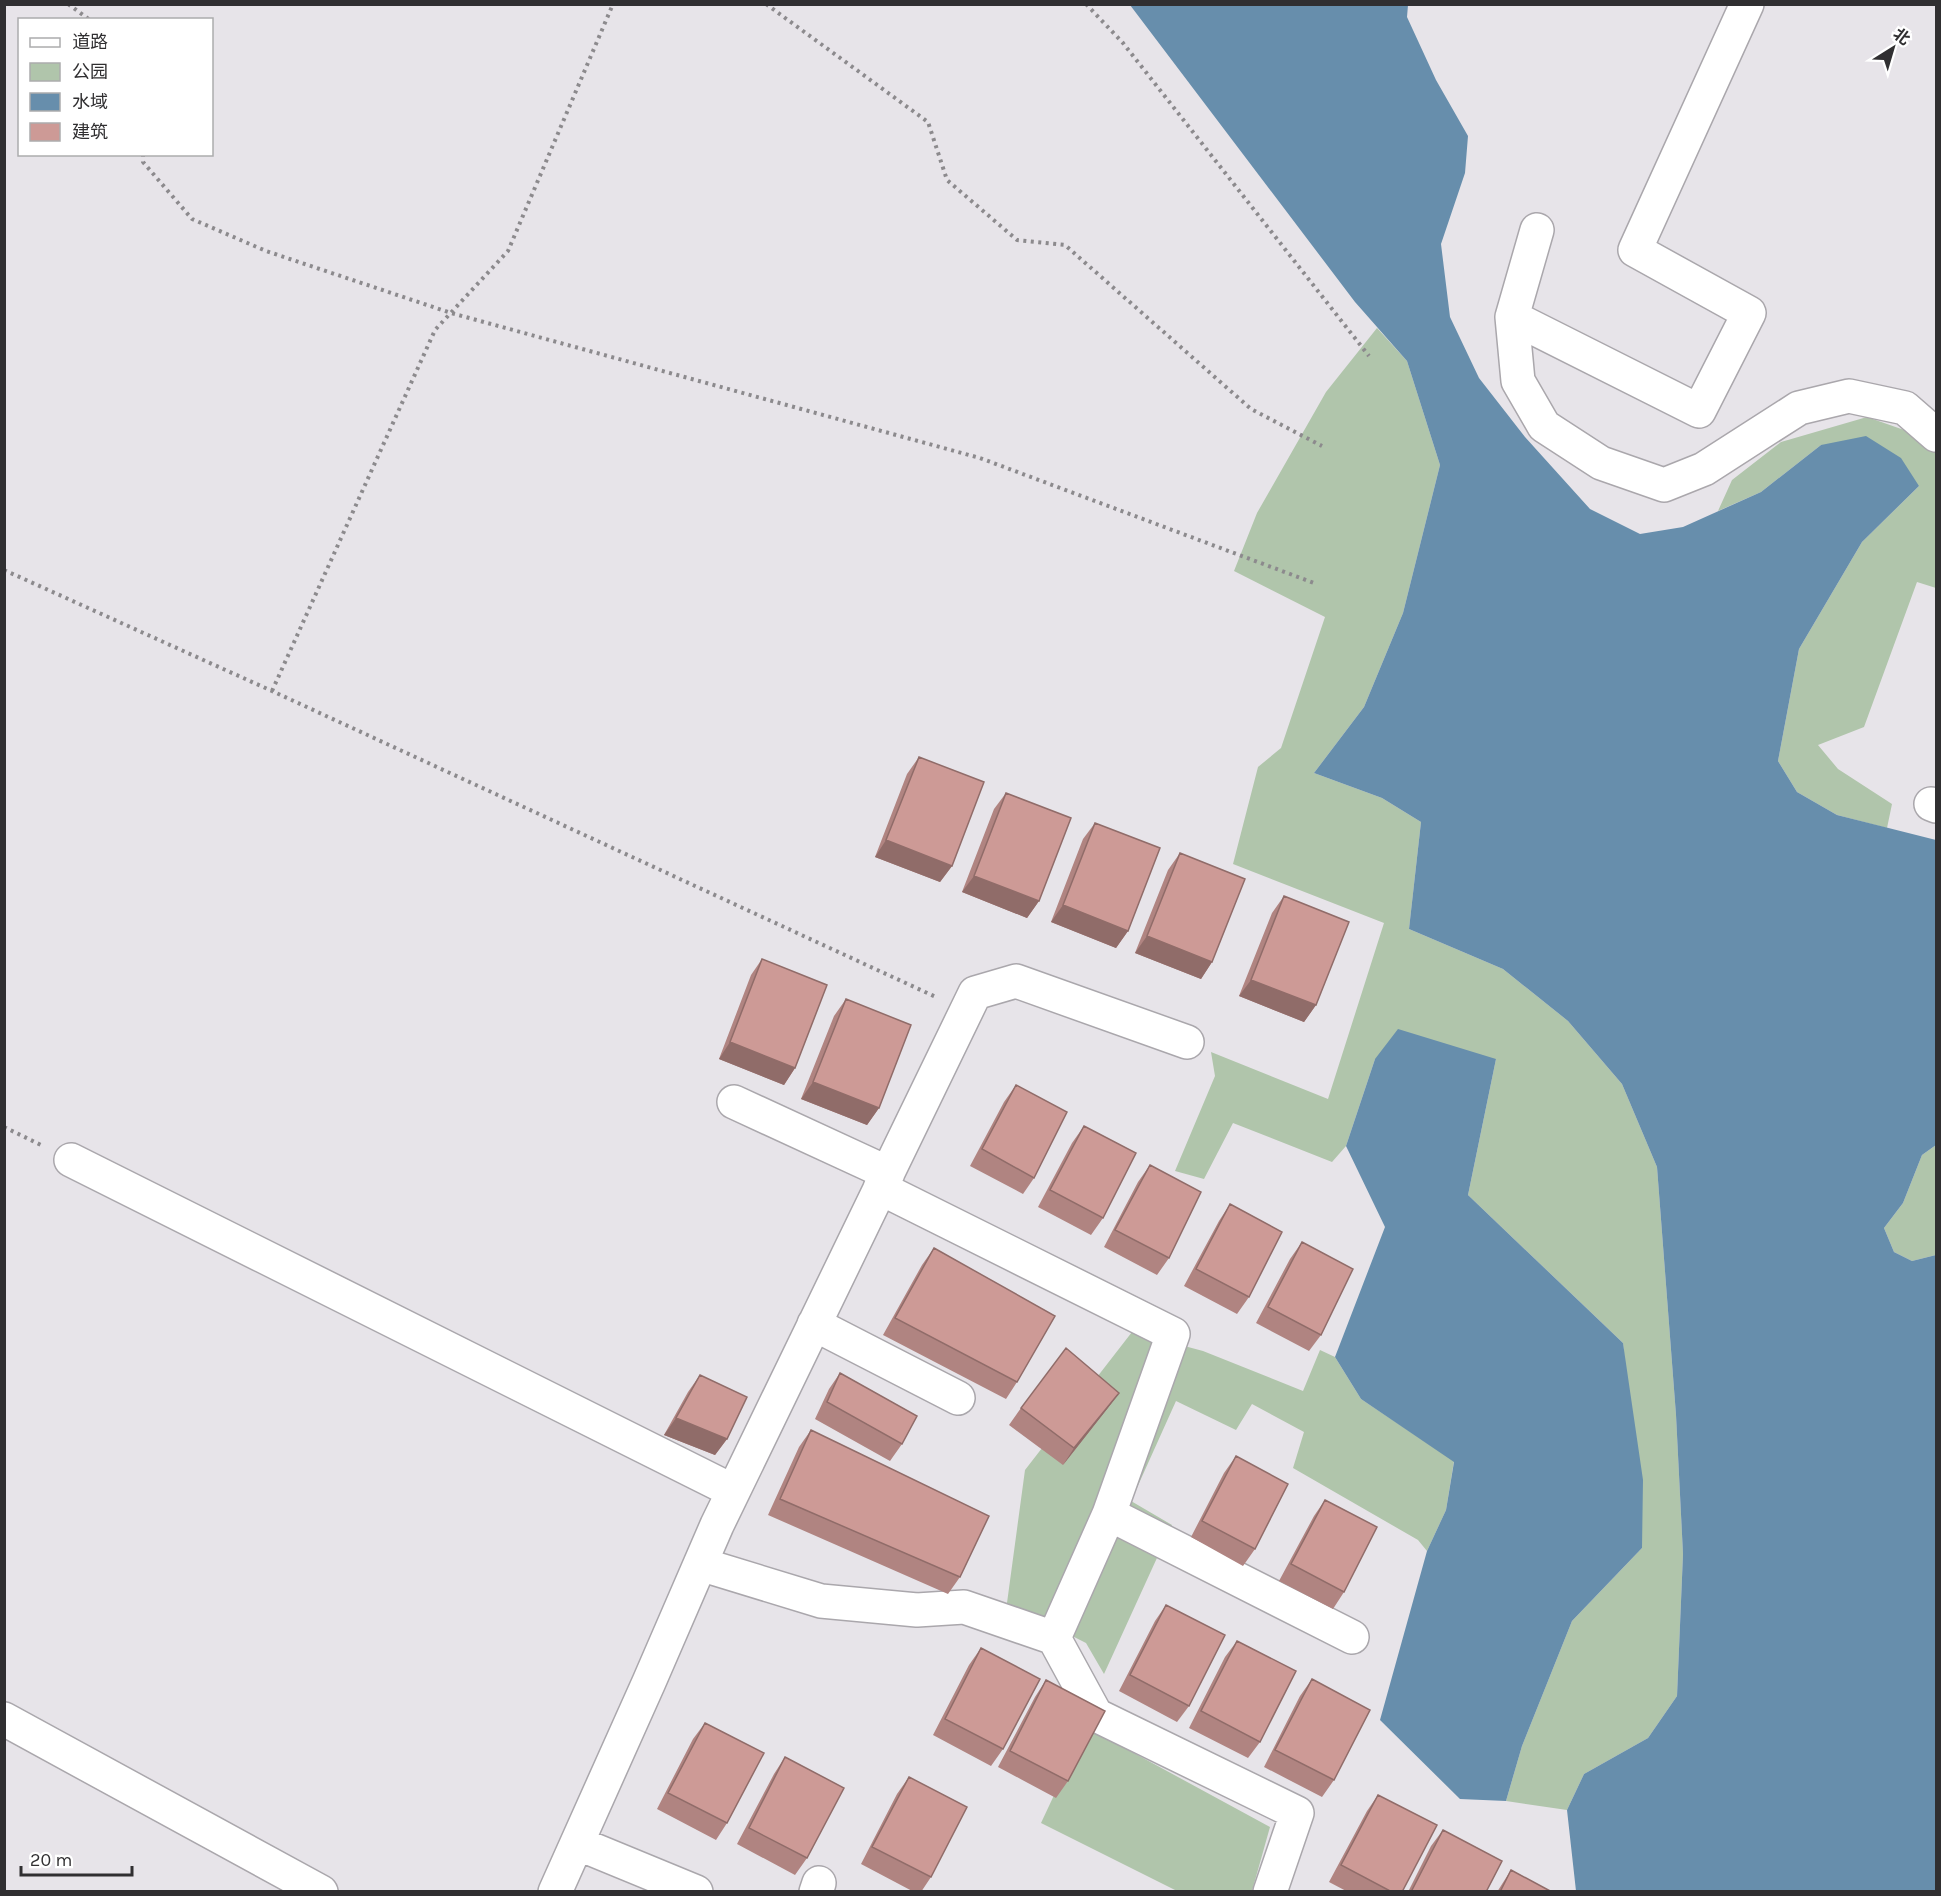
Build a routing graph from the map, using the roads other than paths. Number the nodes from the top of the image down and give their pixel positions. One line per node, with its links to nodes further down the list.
1 (1747, 4): 3 (street)
2 (1537, 230): 3 (street)
3 (1512, 317): 4 (street)
4 (1936, 435)
5 (1186, 1042): 8 (street)
6 (734, 1102): 8 (street)
7 (71, 1160): 11 (street)
8 (884, 1181): 9 (street); 12 (street)
9 (814, 1324): 10 (street); 11 (street)
10 (958, 1398)
11 (733, 1491): 13 (street)
12 (1109, 1514): 14 (street); 15 (street)
13 (700, 1564): 15 (street); 17 (street)
14 (1352, 1636)
15 (1054, 1638): 21 (street)
16 (4, 1719): 18 (street)
17 (577, 1843): 19 (street); 20 (street)
18 (321, 1892)
19 (555, 1892)
20 (696, 1892)
21 (1270, 1892)

